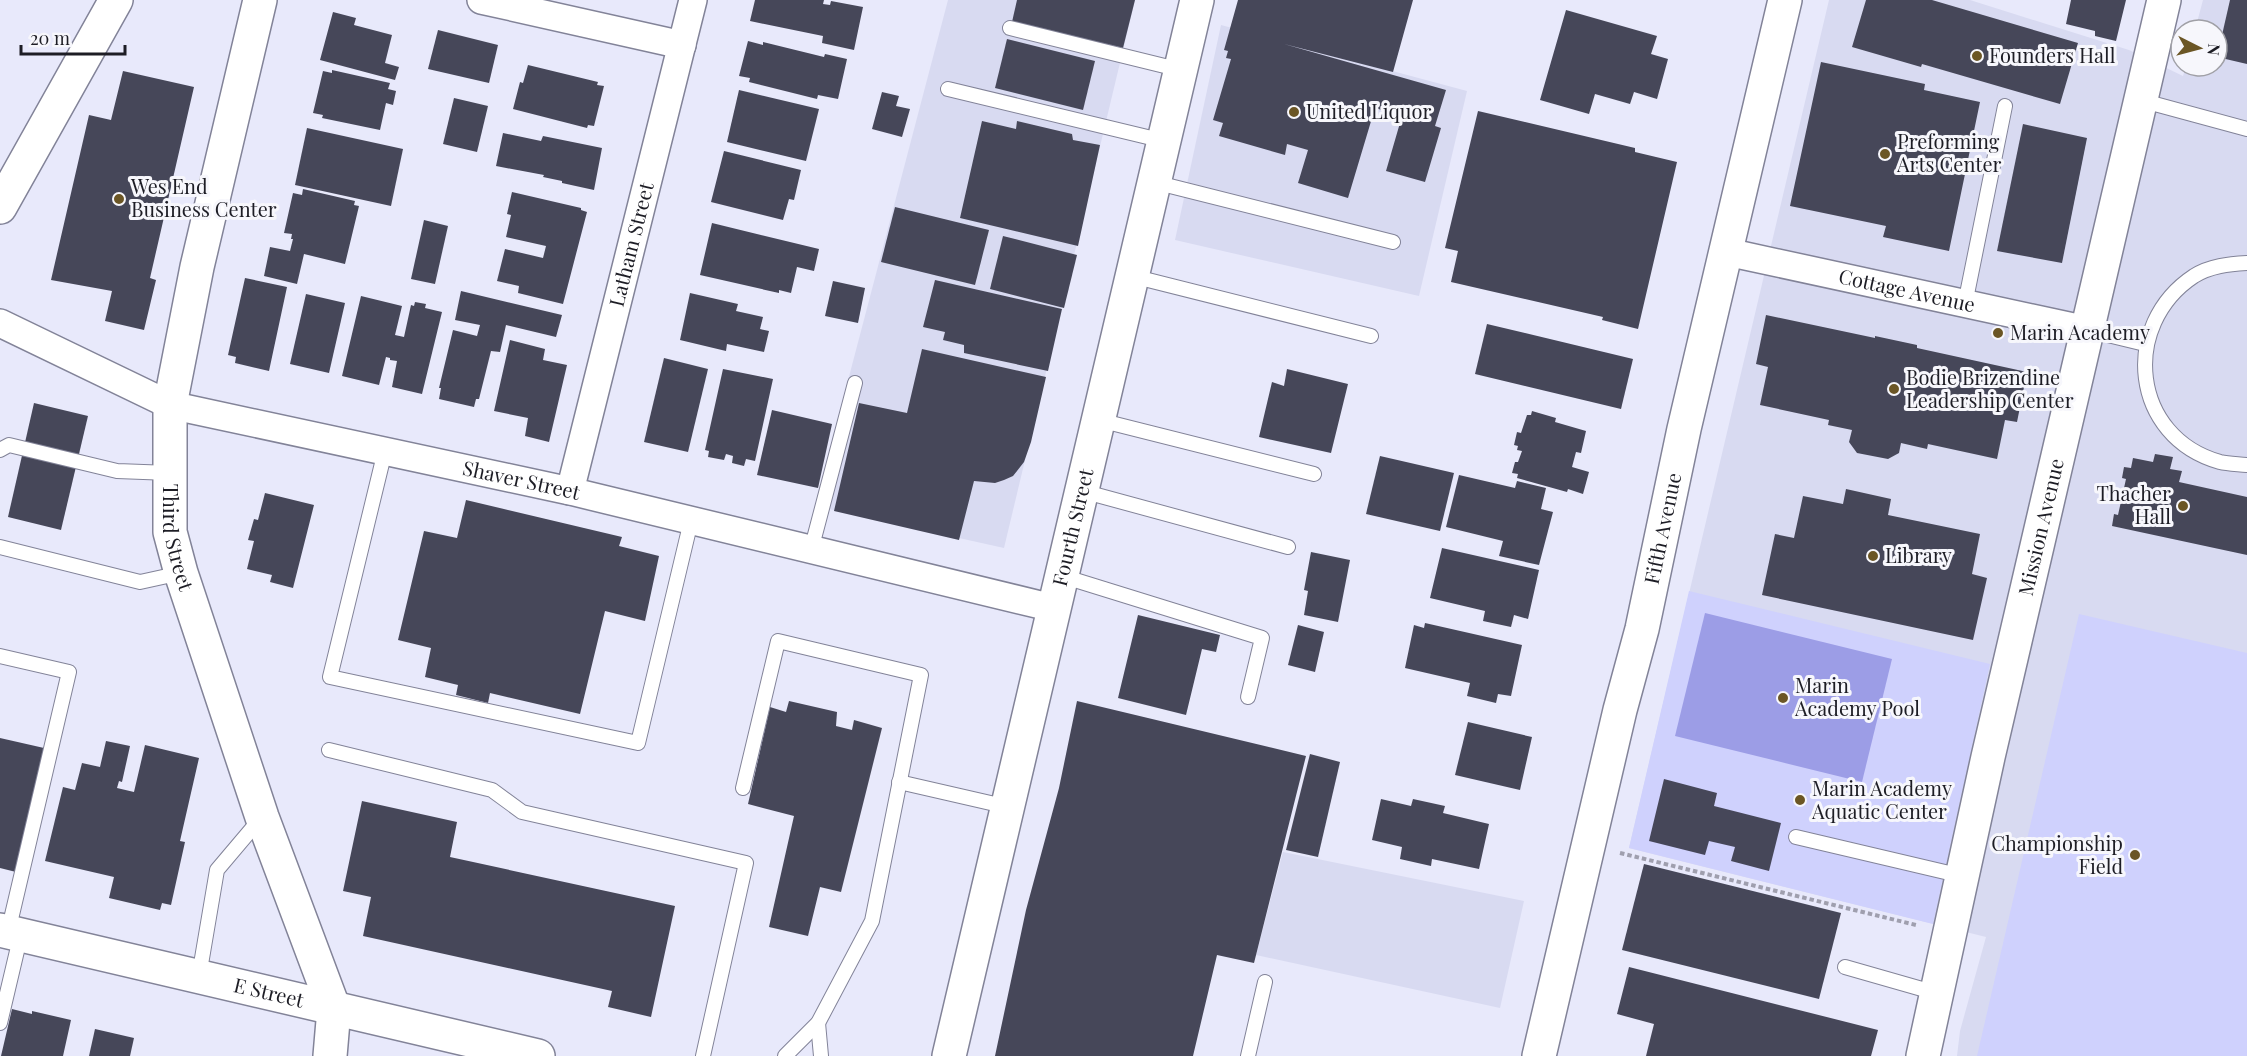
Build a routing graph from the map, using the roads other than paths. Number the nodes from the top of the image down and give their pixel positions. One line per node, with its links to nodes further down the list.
1 (116, 0): 17 (street)
2 (260, 0): 28 (street, Third Street)
3 (481, 0): 9 (street)
4 (693, 0): 9 (street, Latham Street)
5 (1197, 0): 10 (street, Fourth Street)
6 (1785, 0): 19 (street, Fifth Avenue)
7 (2164, 0): 12 (street, Mission Avenue)
8 (1010, 28): 10 (lane)
9 (682, 45): 36 (street, Latham Street)
10 (1180, 70): 15 (street, Fourth Street)
11 (948, 89): 15 (lane)
12 (2140, 100): 14 (lane); 24 (street, Mission Avenue)
13 (2005, 106): 22 (lane)
14 (2247, 129)
15 (1164, 141): 16 (street, Fourth Street)
16 (1154, 182): 18 (lane); 21 (street, Fourth Street)
17 (0, 207)
18 (1393, 242)
19 (1727, 252): 22 (street, Cottage Avenue); 68 (street, Fifth Avenue)
20 (2247, 263): 26 (lane)
21 (1132, 276): 25 (lane); 29 (street, Fourth Street)
22 (1965, 304): 24 (street, Cottage Avenue)
23 (0, 323): 28 (street, Shaver Street)
24 (2087, 330): 26 (lane); 52 (street, Mission Avenue)
25 (1371, 336)
26 (2145, 344): 32 (lane)
27 (855, 383): 40 (lane)
28 (170, 405): 31 (street, Shaver Street); 33 (street, Third Street)
29 (1099, 420): 34 (lane); 35 (street, Fourth Street)
30 (0, 450): 33 (lane)
31 (385, 451): 36 (street, Shaver Street); 37 (lane)
32 (2247, 465)
33 (171, 473): 41 (street, Third Street)
34 (1314, 474)
35 (1082, 490): 39 (lane); 42 (street, Fourth Street)
36 (570, 491): 37 (street, Shaver Street)
37 (691, 521): 40 (street, Shaver Street)
38 (0, 547): 41 (lane)
39 (1288, 547)
40 (811, 550): 43 (street, Shaver Street)
41 (182, 573): 50 (street, Third Street)
42 (1062, 576): 43 (street, Fourth Street); 45 (lane)
43 (1053, 608): 49 (street, Fourth Street)
44 (0, 656): 53 (lane)
45 (1248, 698)
46 (329, 750): 63 (lane)
47 (899, 782): 48 (lane); 49 (lane); 60 (lane)
48 (743, 788)
49 (1008, 807): 66 (street, Fourth Street)
50 (262, 817): 55 (lane); 58 (street, Third Street)
51 (1796, 837): 52 (lane)
52 (1962, 876): 57 (street, Mission Avenue)
53 (10, 932): 55 (street, E Street); 59 (lane)
54 (1845, 966): 57 (lane)
55 (199, 977): 58 (street, E Street)
56 (1265, 982): 67 (lane)
57 (1936, 993): 69 (street, Mission Avenue)
58 (334, 1009): 61 (street, Third Street); 62 (street, E Street)
59 (0, 1023)
60 (818, 1023): 64 (lane); 65 (lane)
61 (330, 1056)
62 (538, 1056)
63 (703, 1056)
64 (785, 1056)
65 (821, 1056)
66 (949, 1056)
67 (1248, 1056)
68 (1539, 1056)
69 (1923, 1056)

